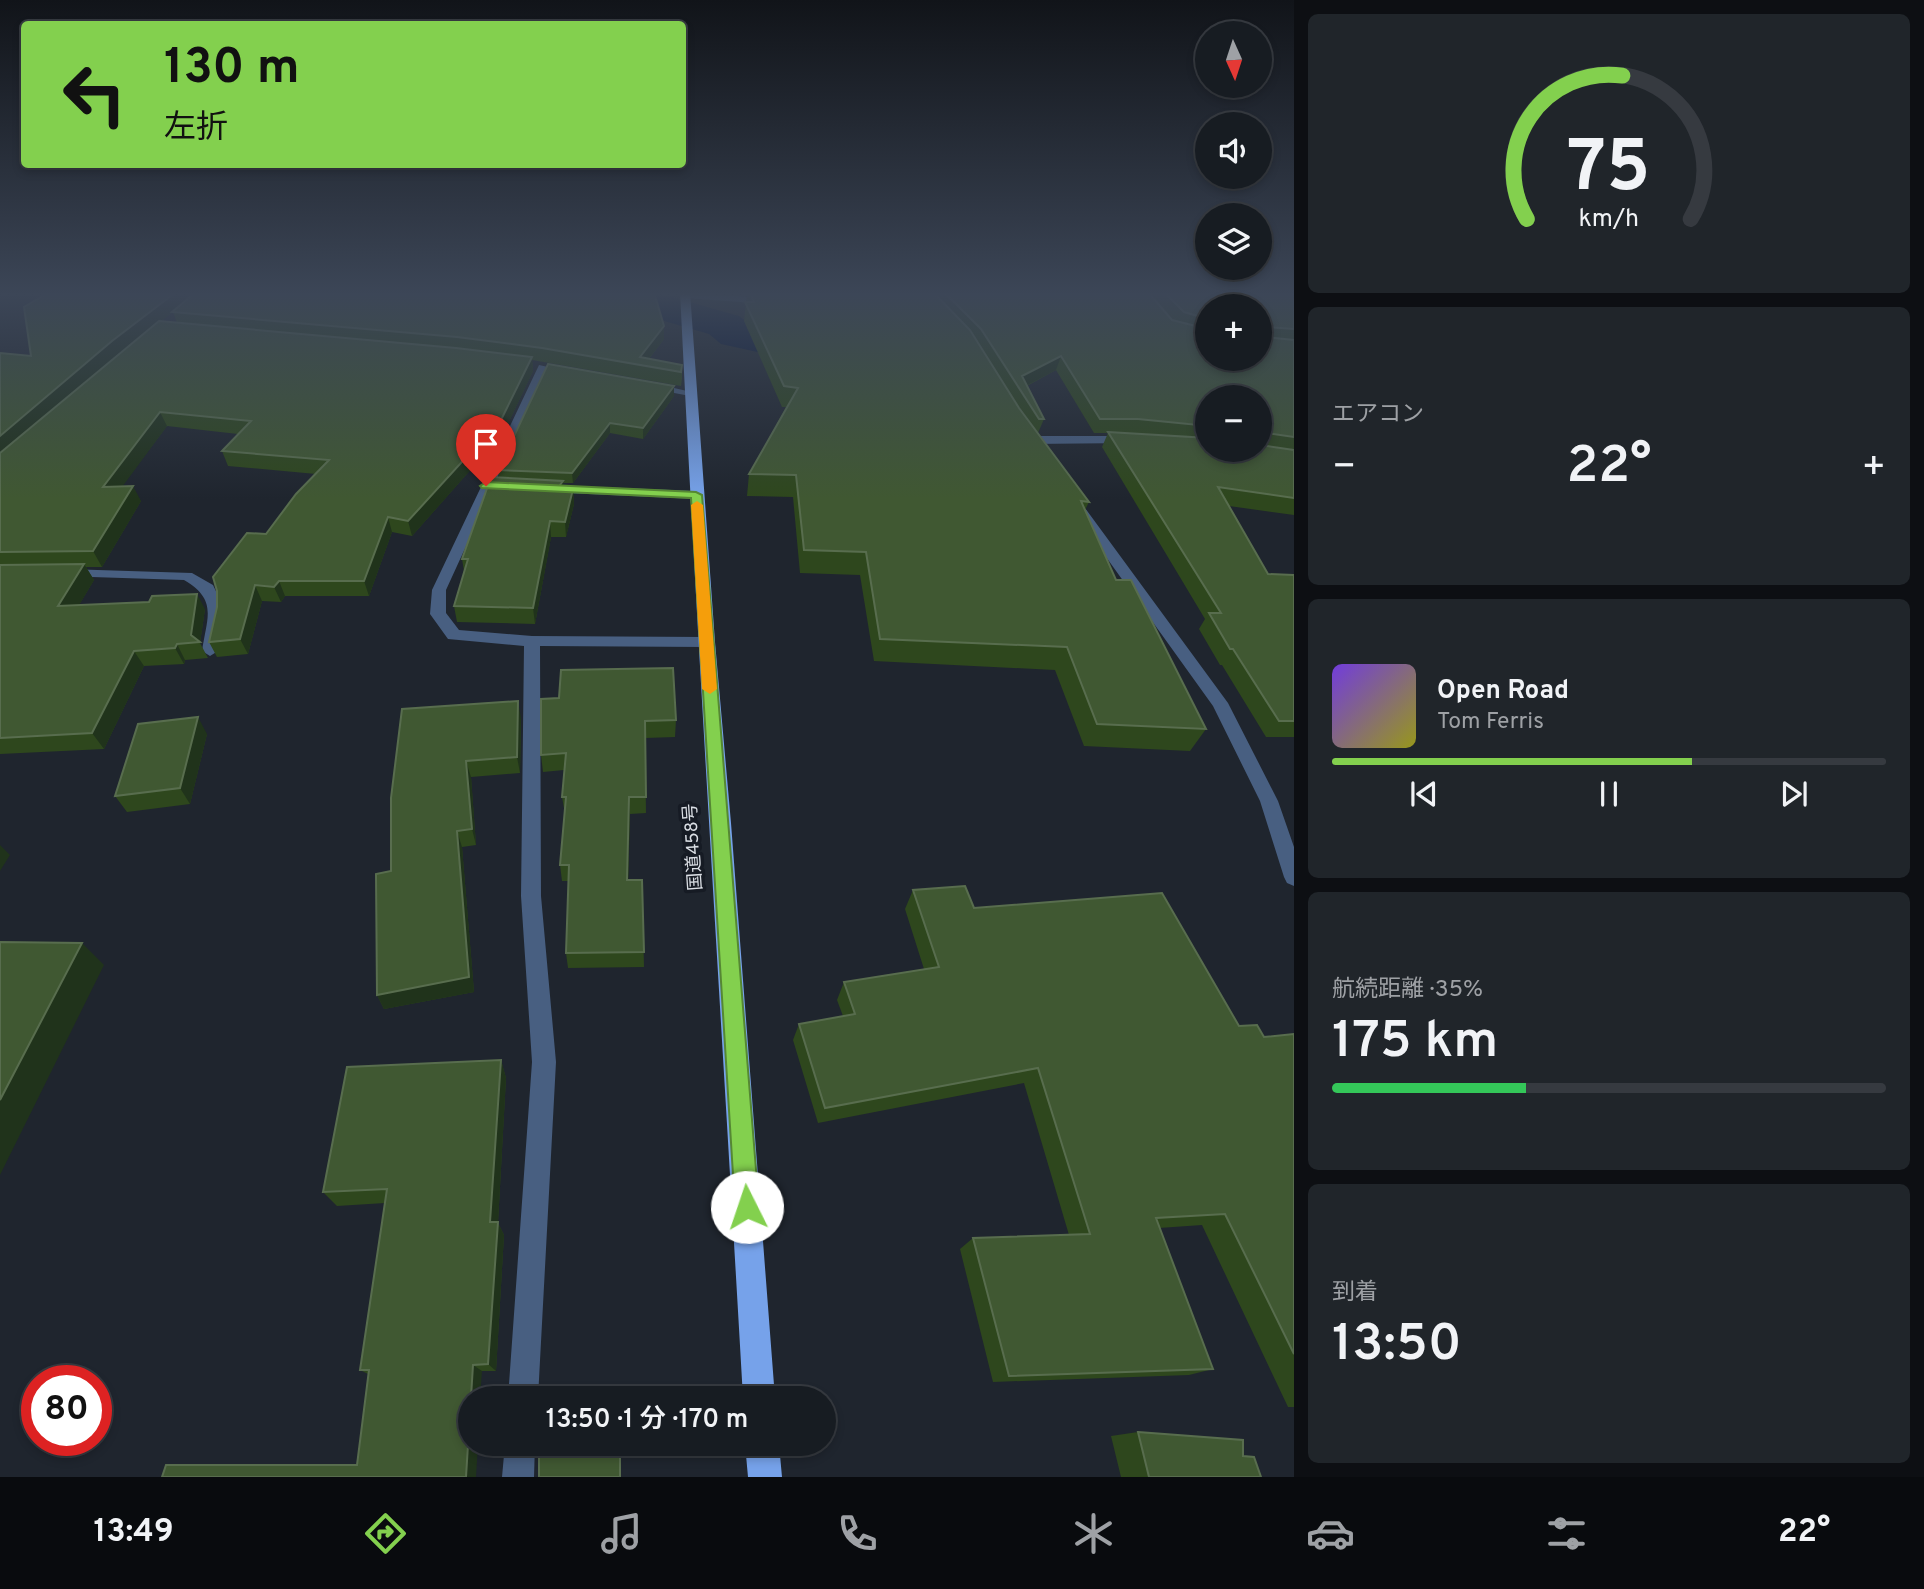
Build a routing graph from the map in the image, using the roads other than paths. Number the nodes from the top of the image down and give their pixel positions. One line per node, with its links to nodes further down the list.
1 (688, 361): 4 (highway, 国道458号)
2 (544, 367): 11 (street)
3 (636, 384): 4 (street)
4 (690, 393): 8 (highway, 国道458号)
5 (1029, 440): 6 (street)
6 (1142, 441)
7 (539, 488): 8 (street)
8 (696, 495): 12 (highway, 国道458号)
9 (1069, 495): 14 (street)
10 (54, 573): 13 (street)
11 (532, 640): 12 (street); 15 (street)
12 (706, 642): 16 (highway, 国道458号)
13 (210, 651)
14 (1294, 877)
15 (524, 1386)
16 (759, 1386)
17 (519, 1456): 19 (street)
18 (763, 1456): 20 (highway)
19 (518, 1477)
20 (765, 1477)

